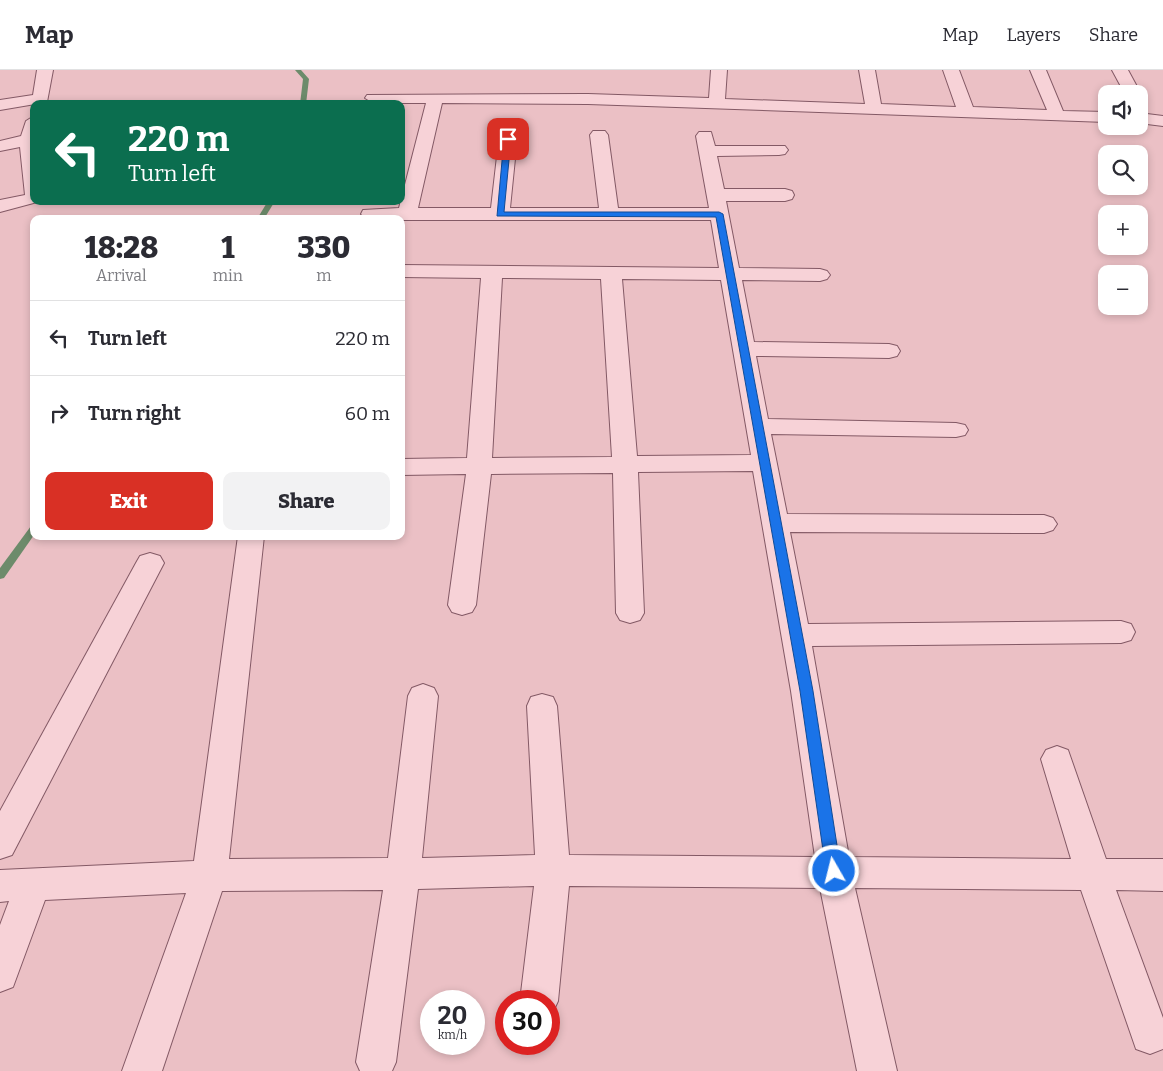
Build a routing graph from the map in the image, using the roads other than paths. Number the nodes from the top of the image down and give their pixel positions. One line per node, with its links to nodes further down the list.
1 (45, 70): 10 (street)
2 (719, 70): 12 (street)
3 (867, 70): 14 (street)
4 (951, 70): 15 (street)
5 (1038, 70): 16 (street)
6 (1120, 70): 7 (street)
7 (1128, 85)
8 (373, 98): 9 (street)
9 (435, 98): 12 (street); 30 (street)
10 (40, 100)
11 (30, 102): 13 (street)
12 (718, 104): 14 (street)
13 (0, 105)
14 (874, 108): 15 (street)
15 (966, 112): 16 (street)
16 (1057, 115): 17 (street)
17 (1098, 116)
18 (30, 134): 21 (street)
19 (599, 135): 32 (street)
20 (508, 139): 31 (street)
21 (28, 140): 22 (street); 24 (street)
22 (0, 146)
23 (778, 150): 27 (street)
24 (30, 160)
25 (785, 195): 27 (street)
26 (30, 200): 28 (street)
27 (718, 205): 32 (street); 36 (street)
28 (0, 206)
29 (370, 214): 30 (street)
30 (408, 214): 31 (street)
31 (500, 214): 32 (street)
32 (609, 214)
33 (405, 271): 34 (street)
34 (492, 272): 35 (street); 44 (street)
35 (611, 272): 36 (street); 43 (street)
36 (730, 273): 37 (street); 38 (street)
37 (820, 274)
38 (744, 349): 39 (street); 40 (street)
39 (889, 351)
40 (758, 426): 41 (street); 42 (street)
41 (956, 430)
42 (765, 463): 43 (street); 46 (street)
43 (625, 465): 44 (street); 51 (street)
44 (479, 466): 45 (street); 50 (street)
45 (405, 467)
46 (776, 523): 47 (street); 53 (street)
47 (1044, 524)
48 (251, 540): 63 (street)
49 (150, 563): 57 (street)
50 (462, 605)
51 (630, 612)
52 (1121, 632): 53 (street)
53 (796, 635): 59 (street)
54 (423, 696): 60 (street)
55 (542, 706): 58 (street)
56 (1057, 759): 61 (street)
57 (0, 844)
58 (553, 870): 59 (street); 60 (street); 66 (street)
59 (834, 871): 61 (street); 70 (street)
60 (404, 874): 63 (street); 68 (street)
61 (1094, 874): 62 (street); 67 (street)
62 (1163, 875)
63 (210, 876): 64 (street); 69 (street)
64 (16, 885): 65 (street)
65 (0, 974)
66 (540, 990)
67 (1150, 1035)
68 (376, 1062)
69 (142, 1071)
70 (877, 1071)

